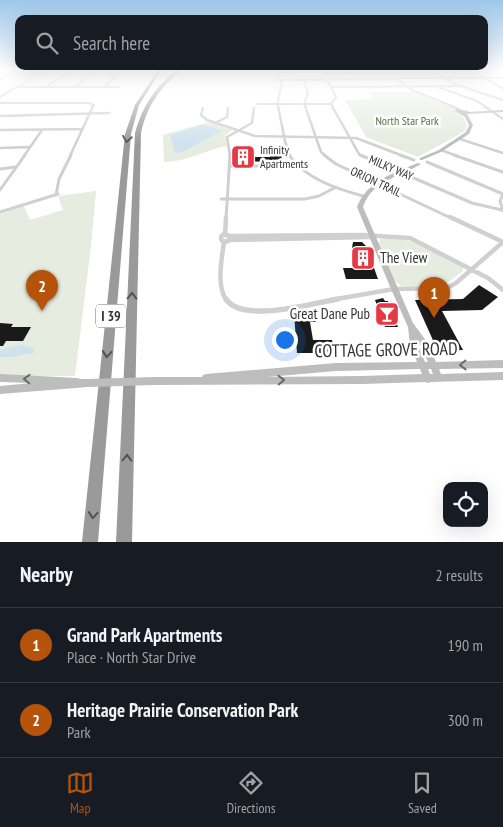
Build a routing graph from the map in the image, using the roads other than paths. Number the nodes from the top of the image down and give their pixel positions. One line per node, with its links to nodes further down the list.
1 (144, 94): 71 (highway, I 39, one-way to 71)
2 (155, 94): 72 (highway, I 39, one-way to 2)
3 (279, 94): 12 (street)
4 (308, 94): 13 (street, ORION TRAIL)
5 (335, 94): 14 (street)
6 (424, 94): 21 (street)
7 (456, 94): 18 (street)
8 (486, 94): 9 (street)
9 (503, 100)
10 (0, 103): 22 (street)
11 (257, 104): 12 (street)
12 (278, 104): 13 (street); 30 (street)
13 (304, 104): 14 (street); 31 (street, ORION TRAIL)
14 (331, 104): 32 (street, MILKY WAY)
15 (202, 108): 25 (street)
16 (228, 108): 25 (street)
17 (254, 108): 29 (street)
18 (493, 111): 19 (street); 21 (street); 24 (street)
19 (503, 111)
20 (109, 113): 22 (street)
21 (463, 113): 33 (street)
22 (90, 114): 23 (street); 26 (street)
23 (0, 116)
24 (503, 119)
25 (216, 122): 29 (street)
26 (83, 128): 28 (street); 53 (street)
27 (0, 130): 28 (street)
28 (42, 130): 34 (street)
29 (238, 130): 30 (street); 40 (street)
30 (285, 136): 31 (street); 39 (street)
31 (316, 136): 32 (street); 45 (street, ORION TRAIL)
32 (348, 136): 38 (street); 43 (street, MILKY WAY)
33 (460, 139): 36 (street); 37 (street)
34 (29, 147): 35 (street); 41 (street)
35 (0, 148)
36 (441, 150): 38 (street); 44 (street)
37 (502, 152)
38 (420, 161): 43 (street); 48 (street)
39 (296, 163): 40 (street); 46 (street)
40 (230, 166): 51 (street)
41 (15, 167): 42 (street); 47 (street)
42 (0, 168)
43 (400, 172): 45 (street); 52 (street, MILKY WAY)
44 (503, 172)
45 (380, 184): 49 (street); 56 (street, ORION TRAIL)
46 (336, 187): 49 (street); 51 (street)
47 (0, 190)
48 (503, 194): 52 (street)
49 (363, 196): 54 (street)
50 (221, 199): 51 (street)
51 (227, 199): 55 (street)
52 (502, 210)
53 (0, 212)
54 (372, 237): 55 (street); 57 (street); 58 (street)
55 (227, 238): 58 (street)
56 (503, 242): 57 (street)
57 (471, 269): 58 (street); 59 (street)
58 (394, 289): 60 (street)
59 (503, 290)
60 (410, 325): 62 (street); 63 (street)
61 (503, 364): 63 (street, COTTAGE GROVE ROAD, one-way to 63)
62 (423, 366): 63 (street, COTTAGE GROVE ROAD); 66 (street); 68 (street, COTTAGE GROVE ROAD)
63 (433, 366): 67 (street)
64 (503, 376): 67 (street, COTTAGE GROVE ROAD)
65 (0, 378): 69 (street, COTTAGE GROVE ROAD, one-way to 65)
66 (428, 378): 67 (street, COTTAGE GROVE ROAD); 68 (street, COTTAGE GROVE ROAD, one-way to 66)
67 (439, 378)
68 (180, 380): 69 (street, COTTAGE GROVE ROAD, bridge)
69 (88, 383): 70 (street, COTTAGE GROVE ROAD)
70 (0, 390)
71 (90, 542)
72 (124, 542)

